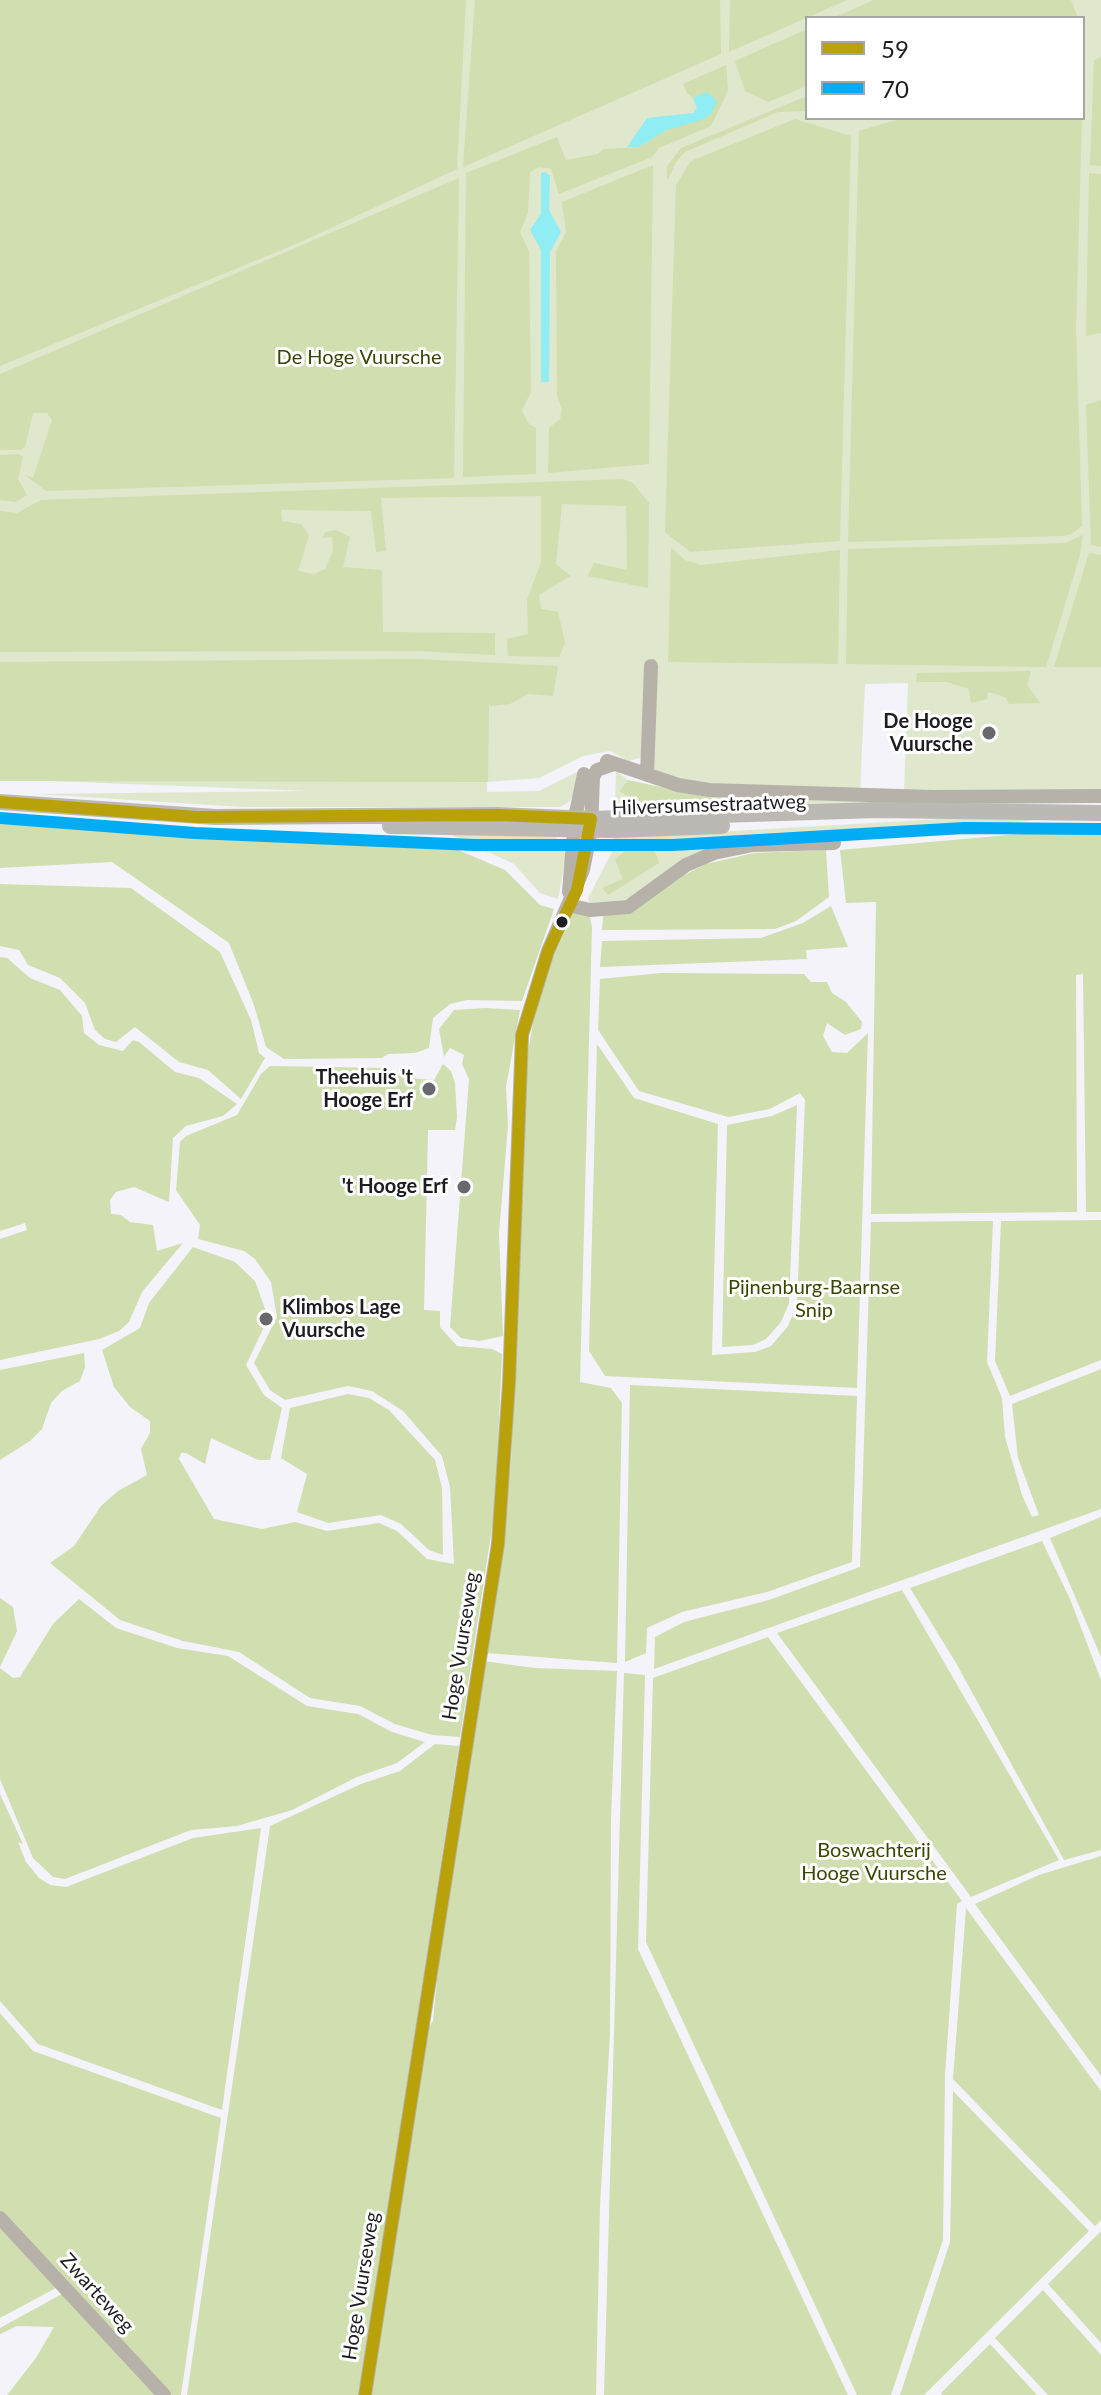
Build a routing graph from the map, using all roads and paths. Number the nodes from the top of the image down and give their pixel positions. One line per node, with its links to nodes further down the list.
1 (651, 666): 2 (street)
2 (647, 775): 3 (street, Hilversumsestraatweg); 6 (street, Hilversumsestraatweg)
3 (1101, 796)
4 (0, 802): 6 (main road, Hilversumsestraatweg)
5 (1101, 813): 6 (main road, Hilversumsestraatweg)
6 (583, 824): 8 (street, Hoge Vuurseweg)
7 (834, 843): 8 (street, Hilversumsestraatweg)
8 (568, 905): 11 (street, Hoge Vuurseweg)
9 (0, 2218): 10 (street, Zwarteweg)
10 (164, 2395)
11 (365, 2395)

